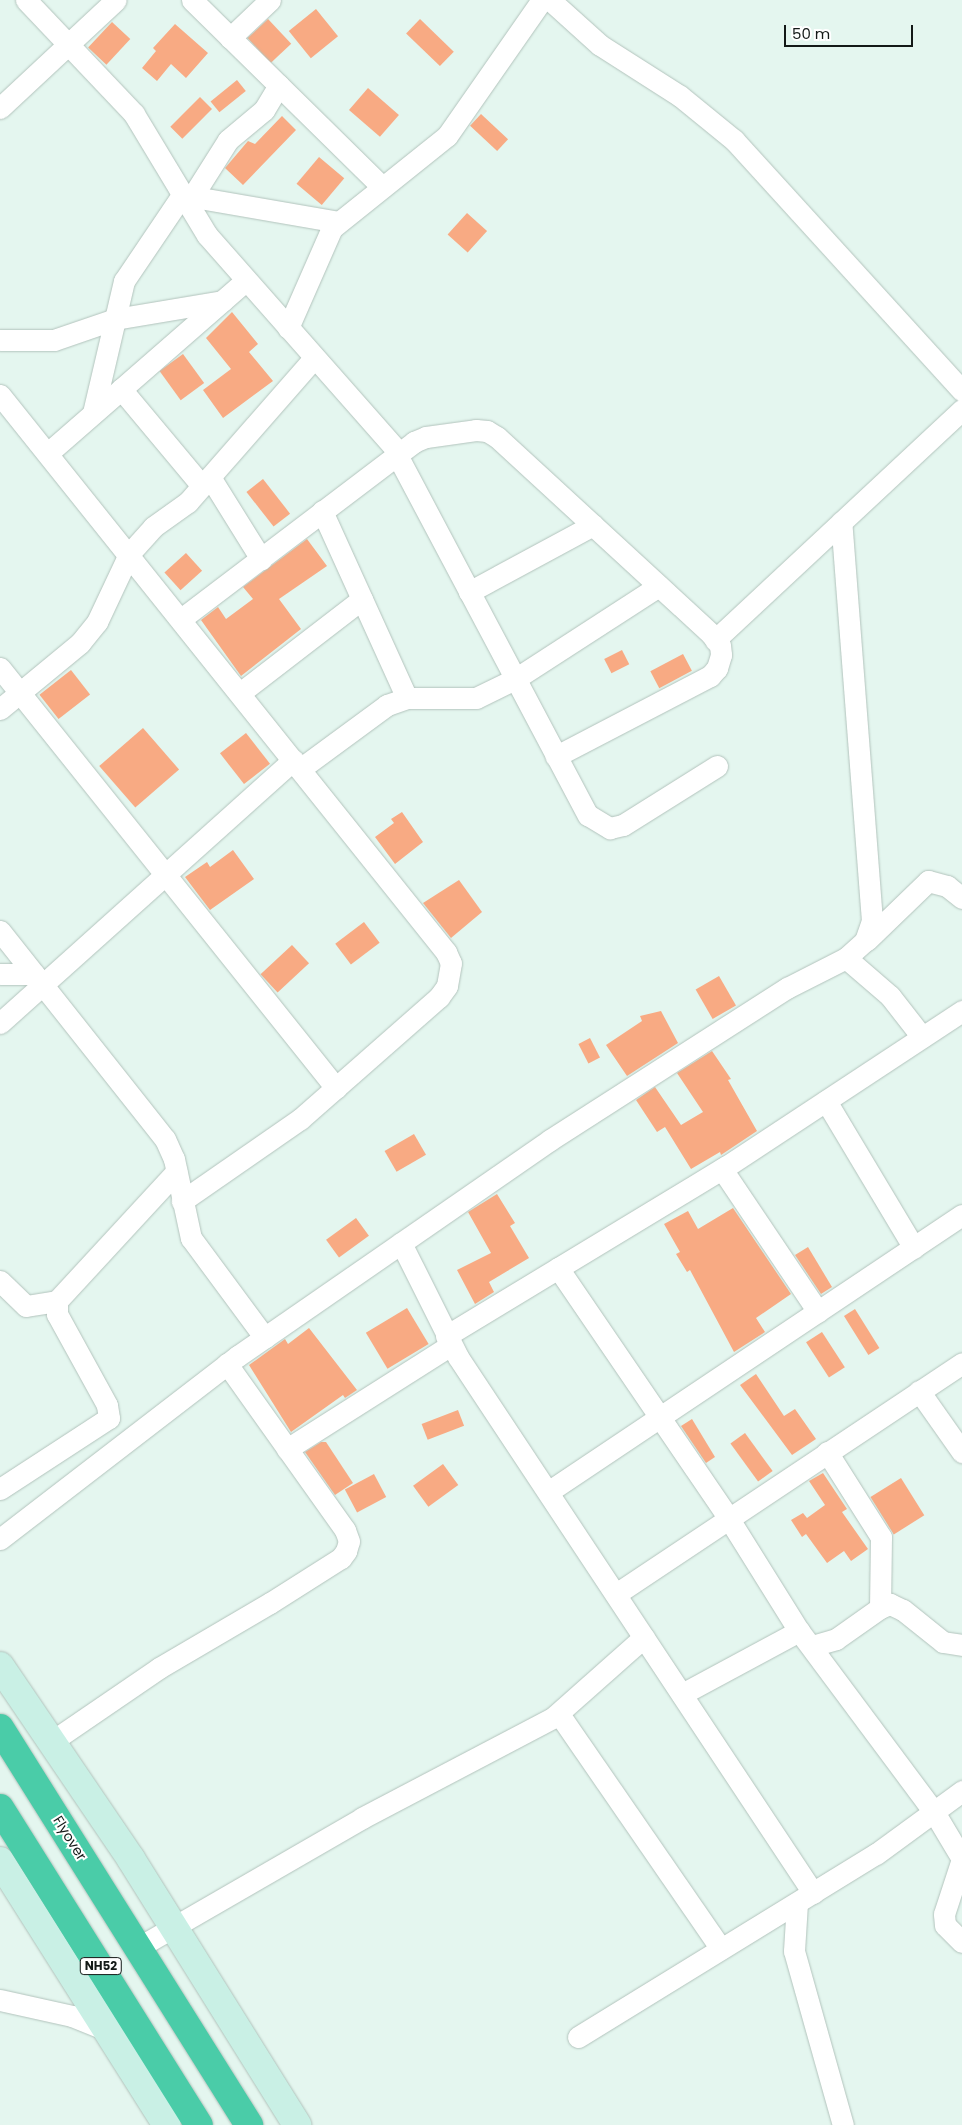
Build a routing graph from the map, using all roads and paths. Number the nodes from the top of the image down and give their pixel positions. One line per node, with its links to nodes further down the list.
1 (26, 0): 8 (street)
2 (116, 0): 8 (street)
3 (192, 0): 7 (street)
4 (270, 0): 7 (street)
5 (542, 0): 11 (street)
6 (550, 0): 21 (street)
7 (230, 38): 9 (street)
8 (68, 44): 10 (street); 12 (street)
9 (279, 85): 11 (street); 12 (street)
10 (0, 108)
11 (382, 187): 13 (street)
12 (187, 196): 13 (street); 14 (street); 16 (street)
13 (338, 222): 17 (street)
14 (246, 280): 15 (street); 17 (street)
15 (223, 300): 16 (street); 20 (street)
16 (115, 319): 18 (street); 24 (street)
17 (288, 328): 19 (street)
18 (0, 340)
19 (314, 358): 26 (street); 27 (street)
20 (121, 389): 24 (street); 27 (street)
21 (962, 391)
22 (0, 395): 25 (street)
23 (962, 410): 29 (street)
24 (93, 413): 25 (street)
25 (48, 453): 31 (street)
26 (398, 454): 28 (street); 30 (street); 34 (street)
27 (206, 481): 31 (street); 32 (street)
28 (322, 511): 32 (street); 35 (street)
29 (841, 522): 37 (street); 50 (street)
30 (593, 525): 33 (street); 34 (street)
31 (129, 554): 36 (street); 40 (street)
32 (261, 558): 36 (street)
33 (660, 586): 37 (street); 39 (street)
34 (469, 592): 39 (street)
35 (362, 599): 41 (street); 42 (street)
36 (181, 619): 41 (street)
37 (715, 640): 44 (street)
38 (0, 668): 40 (street)
39 (515, 679): 42 (street); 44 (street)
40 (20, 692): 43 (street); 47 (street)
41 (240, 693): 45 (street)
42 (407, 698): 45 (street)
43 (0, 709)
44 (556, 756): 46 (street)
45 (297, 764): 47 (street); 57 (street)
46 (716, 766)
47 (165, 873): 53 (street); 57 (street)
48 (962, 898): 50 (street)
49 (0, 931): 53 (street)
50 (865, 942): 51 (street)
51 (846, 958): 56 (street); 63 (street)
52 (0, 974): 53 (street)
53 (38, 979): 55 (street); 60 (street)
54 (962, 1011): 56 (street)
55 (0, 1023)
56 (922, 1037): 58 (street)
57 (336, 1088): 61 (street)
58 (826, 1101): 59 (street); 64 (street)
59 (722, 1169): 65 (street); 68 (street)
60 (176, 1172): 61 (street); 67 (street)
61 (182, 1201): 69 (street)
62 (962, 1216): 64 (street)
63 (401, 1243): 69 (street); 70 (street)
64 (914, 1248): 68 (street)
65 (558, 1268): 70 (street); 74 (street)
66 (0, 1281): 67 (street)
67 (57, 1302): 78 (street)
68 (818, 1312): 74 (street)
69 (265, 1338): 72 (street)
70 (449, 1340): 75 (street); 79 (street)
71 (962, 1363): 73 (street)
72 (228, 1364): 75 (street); 81 (street)
73 (919, 1391): 76 (street); 77 (street)
74 (659, 1418): 79 (street); 80 (street)
75 (287, 1449): 91 (street)
76 (827, 1452): 80 (street); 83 (street)
77 (962, 1452)
78 (0, 1489)
79 (548, 1492): 82 (street)
80 (729, 1519): 82 (street); 85 (street)
81 (0, 1539)
82 (616, 1594): 84 (street)
83 (880, 1608): 85 (street); 86 (street)
84 (644, 1637): 88 (street); 89 (street)
85 (805, 1638): 88 (street); 94 (street)
86 (962, 1644)
87 (0, 1666): 91 (main road)
88 (682, 1694): 96 (street)
89 (559, 1714): 97 (street); 100 (street)
90 (0, 1728): 99 (highway, Flyover / NH52)
91 (51, 1742): 97 (main road)
92 (962, 1791): 94 (street)
93 (0, 1808): 105 (highway, NH52)
94 (934, 1812): 96 (street); 98 (street)
95 (0, 1861): 102 (main road)
96 (805, 1898): 100 (street); 108 (street)
97 (173, 1927): 99 (street); 107 (main road)
98 (962, 1942)
99 (139, 1947): 106 (highway, NH52)
100 (721, 1949): 103 (street)
101 (0, 2000): 102 (street)
102 (107, 2030): 104 (main road)
103 (578, 2037)
104 (167, 2125)
105 (199, 2125)
106 (249, 2125)
107 (297, 2125)
108 (843, 2125)

